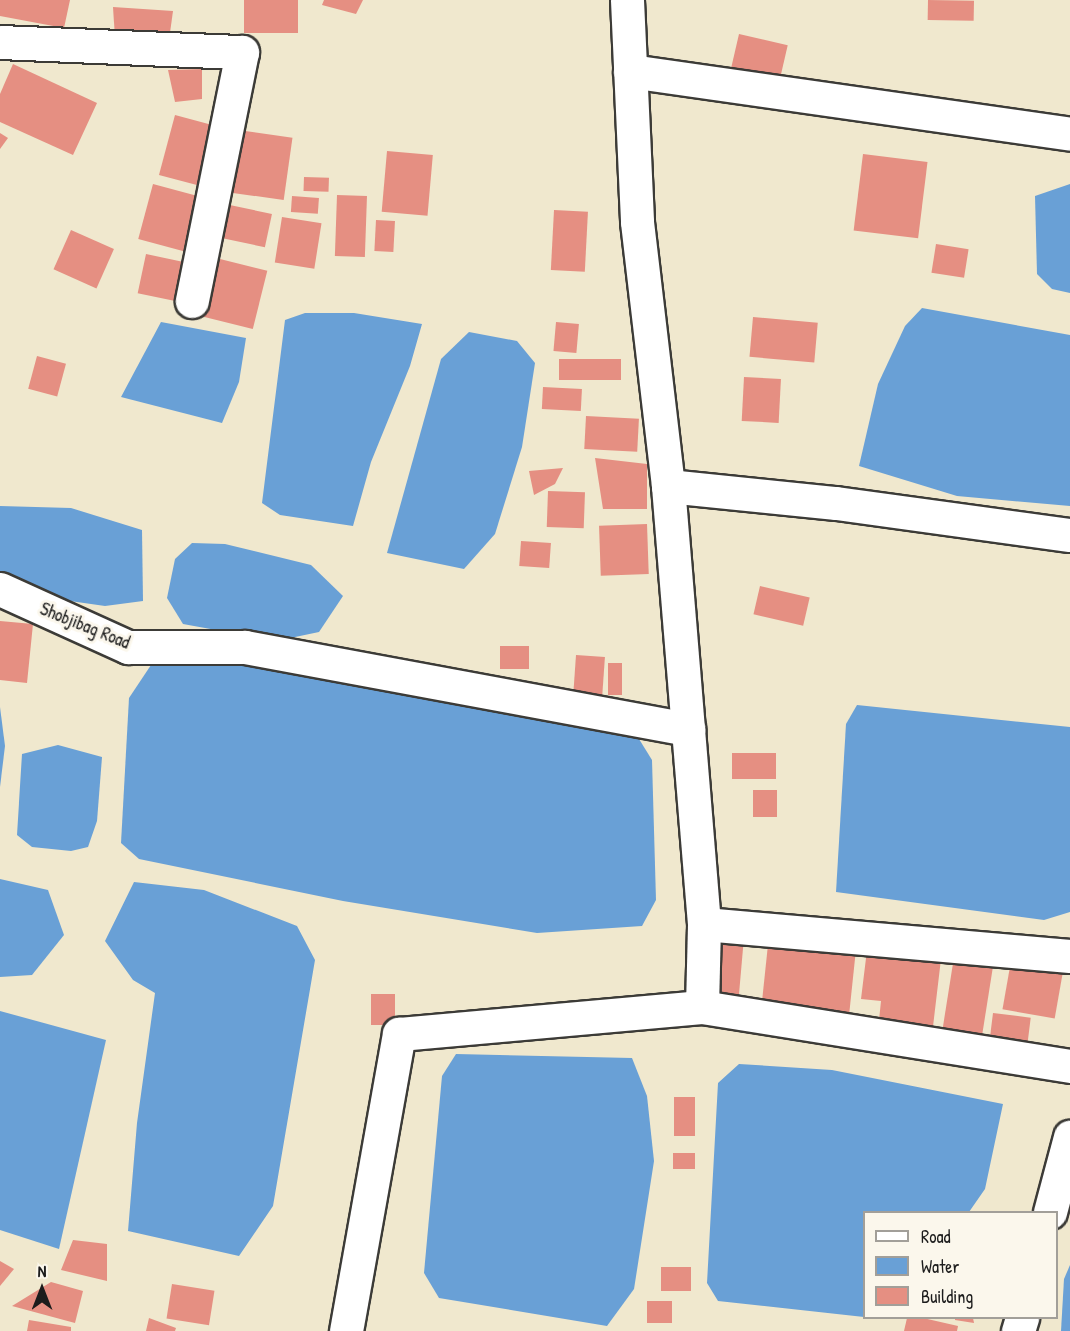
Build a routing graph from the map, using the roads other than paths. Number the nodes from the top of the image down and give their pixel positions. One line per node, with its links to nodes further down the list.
1 (627, 0): 3 (street)
2 (0, 42): 5 (street)
3 (630, 71): 4 (street); 6 (street)
4 (1070, 134)
5 (192, 301)
6 (668, 486): 7 (street); 9 (street)
7 (1070, 536)
8 (0, 590): 9 (street, Shobjibag Road)
9 (688, 729): 10 (street)
10 (704, 924): 11 (street); 12 (street)
11 (1070, 956)
12 (702, 1007): 13 (street); 16 (street)
13 (1070, 1066)
14 (1070, 1137): 15 (street)
15 (1050, 1211)
16 (346, 1331)

